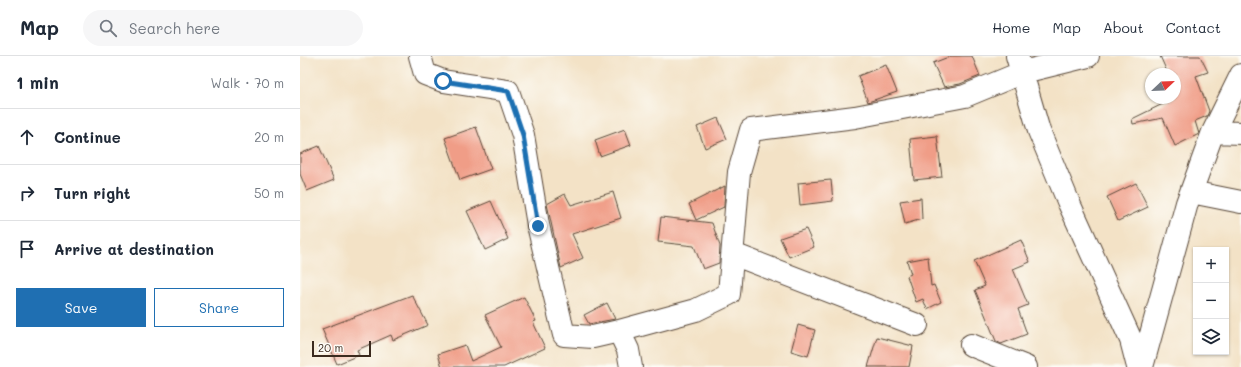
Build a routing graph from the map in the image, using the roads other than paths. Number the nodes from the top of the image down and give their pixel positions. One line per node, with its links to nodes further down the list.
1 (420, 56): 11 (street)
2 (1088, 56): 3 (street)
3 (1020, 64): 9 (street); 15 (street)
4 (1241, 75): 5 (street)
5 (1212, 132): 6 (street); 7 (street)
6 (1241, 133)
7 (1192, 192): 8 (street); 16 (street)
8 (1241, 202)
9 (733, 254): 10 (street); 11 (street)
10 (917, 325)
11 (619, 331): 13 (street)
12 (971, 345): 14 (street)
13 (631, 367)
14 (1026, 367)
15 (1138, 367)
16 (1142, 367)

